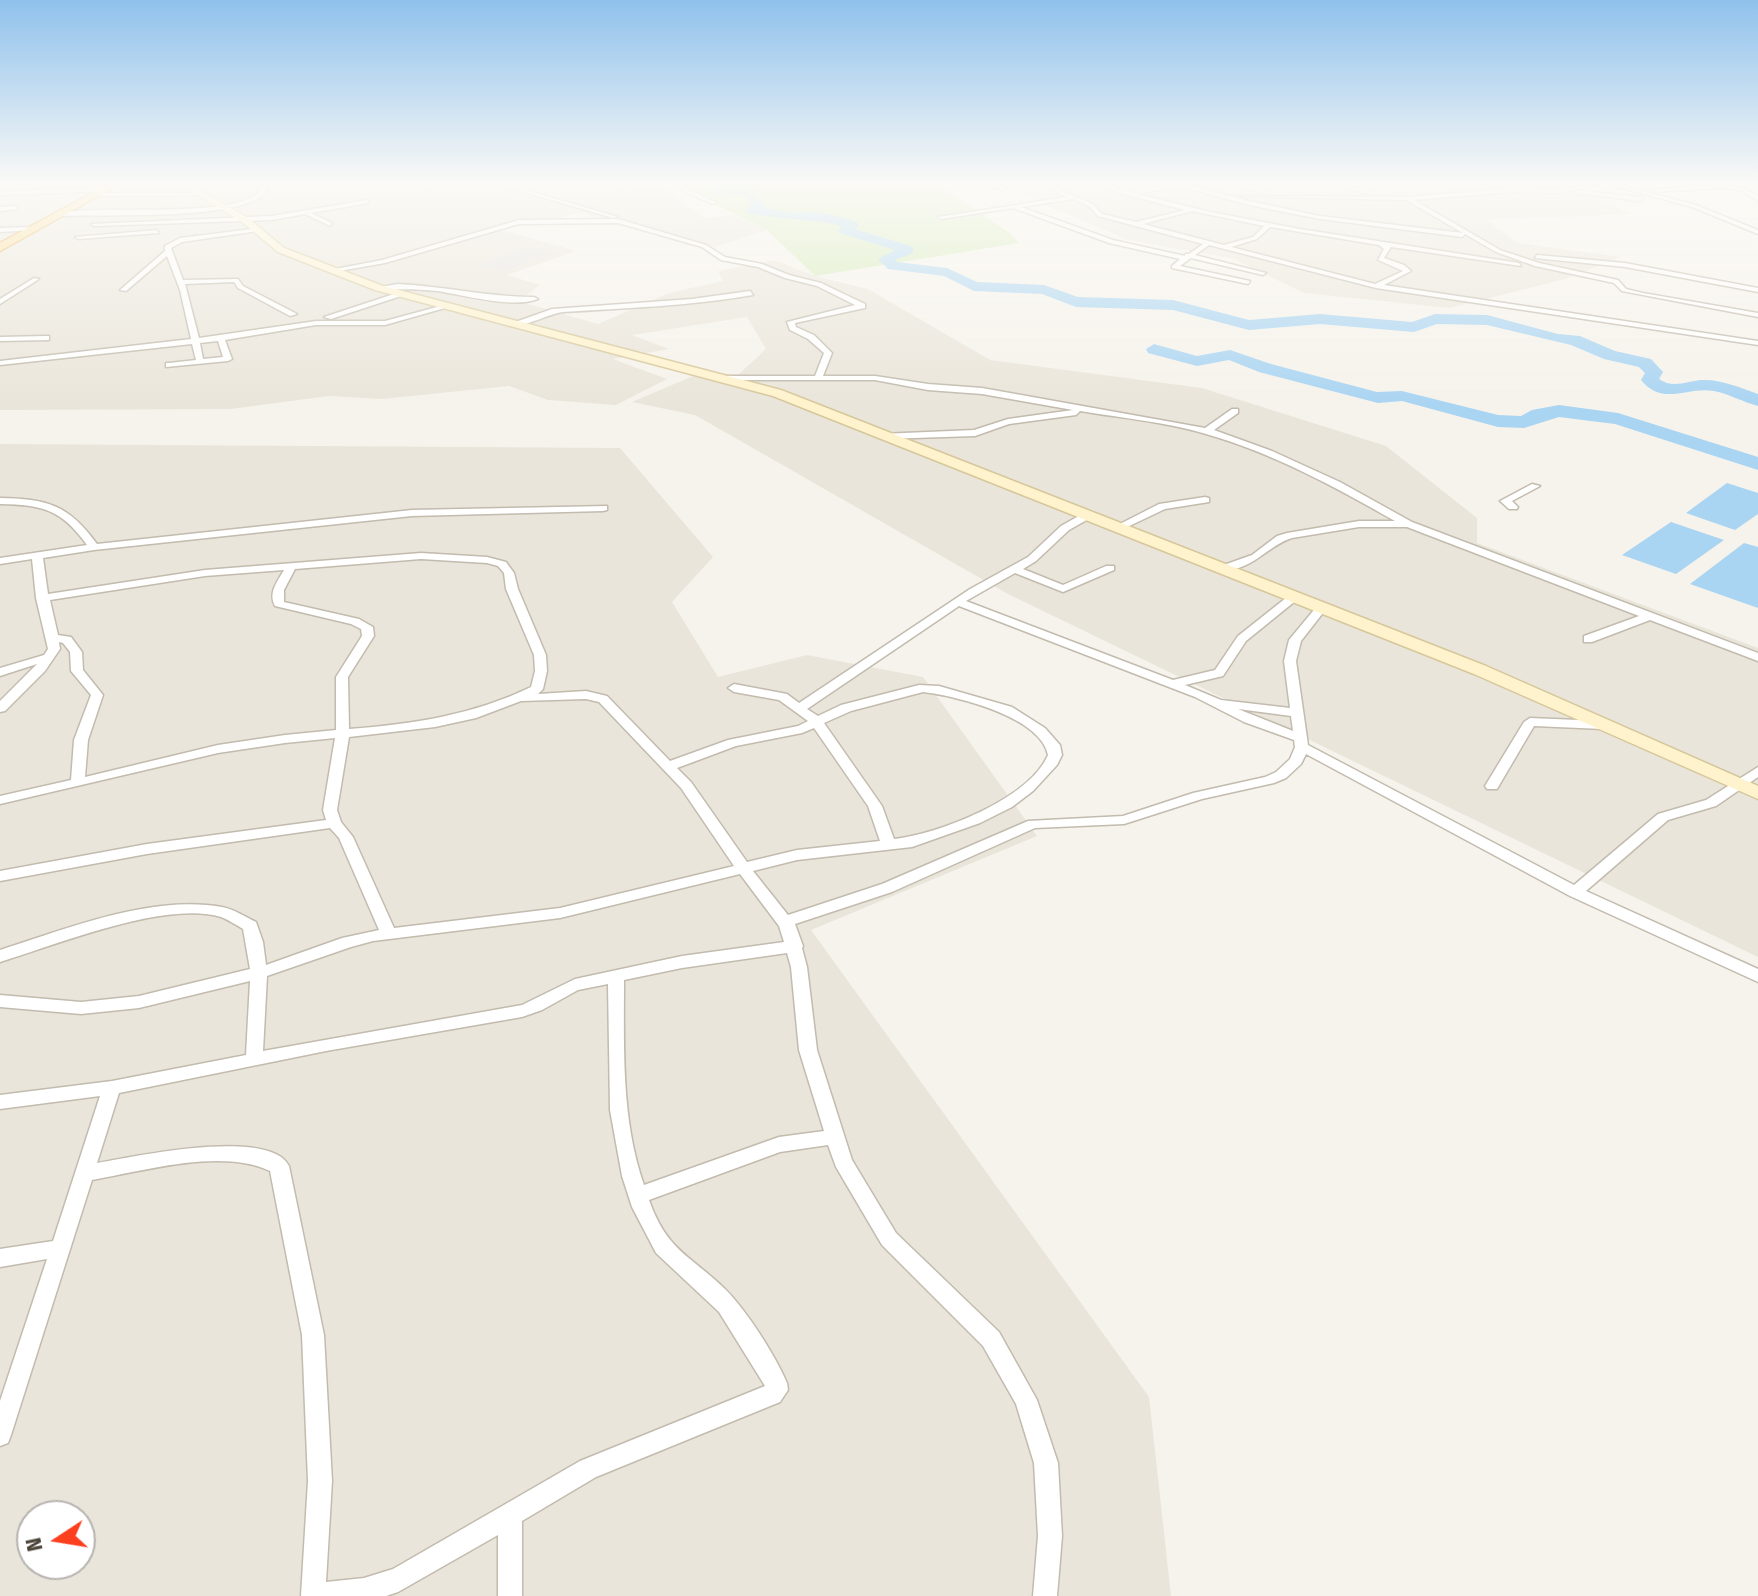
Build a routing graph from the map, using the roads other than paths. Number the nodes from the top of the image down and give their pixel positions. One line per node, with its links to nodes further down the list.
1 (160, 258): 23 (street)
2 (171, 258): 18 (street)
3 (303, 258): 15 (main road)
4 (394, 258): 15 (street)
5 (722, 258): 44 (street)
6 (1183, 258): 19 (street)
7 (1192, 258): 16 (street)
8 (1266, 258): 13 (street)
9 (1380, 258): 20 (street)
10 (1477, 258): 14 (street)
11 (1518, 258): 14 (street)
12 (1542, 258): 24 (street)
13 (1286, 264): 16 (street); 20 (street)
14 (1537, 265): 31 (street)
15 (333, 270): 21 (main road)
16 (1263, 273): 19 (street)
17 (36, 279): 28 (street)
18 (181, 282): 30 (street); 38 (street)
19 (1248, 282): 22 (street)
20 (1376, 286): 39 (street)
21 (379, 288): 26 (main road); 27 (street)
22 (1239, 288)
23 (124, 290)
24 (1758, 290)
25 (750, 293): 33 (street)
26 (400, 295): 29 (main road); 32 (street)
27 (534, 299)
28 (0, 302)
29 (448, 306): 32 (street); 33 (main road)
30 (293, 314)
31 (1758, 315)
32 (316, 323): 36 (street)
33 (514, 324): 45 (main road)
34 (25, 338): 35 (street); 37 (street); 40 (street)
35 (46, 338)
36 (221, 338): 38 (street); 41 (street)
37 (0, 339)
38 (196, 341): 41 (street); 42 (street)
39 (1756, 342)
40 (0, 351)
41 (200, 362): 43 (street)
42 (0, 363)
43 (169, 365)
44 (818, 377): 45 (street); 46 (street)
45 (720, 378): 49 (main road)
46 (1088, 410): 48 (street); 49 (street)
47 (1235, 411): 48 (street)
48 (1207, 431): 56 (street)
49 (883, 436): 55 (main road)
50 (1535, 486): 53 (street)
51 (1205, 500): 57 (street)
52 (0, 501): 58 (street)
53 (1513, 507)
54 (603, 508): 58 (street)
55 (1088, 515): 57 (main road); 64 (street)
56 (1408, 524): 63 (street); 69 (street)
57 (1119, 527): 63 (main road)
58 (94, 547): 59 (street)
59 (37, 554): 60 (street); 66 (street)
60 (0, 561)
61 (291, 567): 66 (street); 77 (street); 84 (street)
62 (1110, 568): 64 (street)
63 (1225, 568): 65 (main road)
64 (1014, 569): 67 (street)
65 (1295, 596): 68 (main road); 75 (street)
66 (42, 598): 70 (street)
67 (958, 602): 75 (street); 80 (street)
68 (1322, 607): 81 (street); 83 (main road)
69 (1650, 616): 71 (street); 73 (street)
70 (53, 638): 72 (street); 88 (street)
71 (1588, 639)
72 (49, 657): 74 (street); 79 (street)
73 (1758, 657)
74 (0, 672)
75 (1171, 683): 78 (street)
76 (734, 688): 80 (street)
77 (521, 698): 84 (street); 86 (street)
78 (1218, 702): 81 (street); 85 (street)
79 (2, 704)
80 (801, 707): 82 (street)
81 (1296, 713): 85 (street)
82 (816, 721): 86 (street); 94 (street); 94 (street)
83 (1603, 725): 89 (main road); 90 (street)
84 (343, 732): 88 (street); 93 (street)
85 (1302, 743): 97 (street); 98 (street)
86 (669, 766): 95 (street)
87 (1758, 771): 89 (street)
88 (78, 783): 92 (street)
89 (1740, 785): 91 (main road); 97 (street)
90 (1492, 786)
91 (1758, 793)
92 (0, 800)
93 (334, 823): 96 (street); 99 (street)
94 (889, 846): 95 (street)
95 (743, 868): 98 (street); 99 (street)
96 (0, 876)
97 (1575, 892): 104 (street)
98 (785, 922): 100 (street)
99 (389, 934): 102 (street)
100 (795, 946): 103 (street); 109 (street)
101 (0, 956): 102 (street)
102 (259, 973): 105 (street); 106 (street)
103 (616, 976): 106 (street); 111 (street)
104 (1758, 976)
105 (0, 1001)
106 (254, 1059): 107 (street)
107 (112, 1088): 108 (street); 110 (street)
108 (0, 1102)
109 (834, 1137): 111 (street); 118 (street)
110 (85, 1173): 112 (street); 116 (street)
111 (639, 1195): 115 (street)
112 (62, 1248): 113 (street); 114 (street)
113 (0, 1258)
114 (0, 1434)
115 (510, 1515): 116 (street); 117 (street)
116 (313, 1596)
117 (510, 1596)
118 (1045, 1596)

